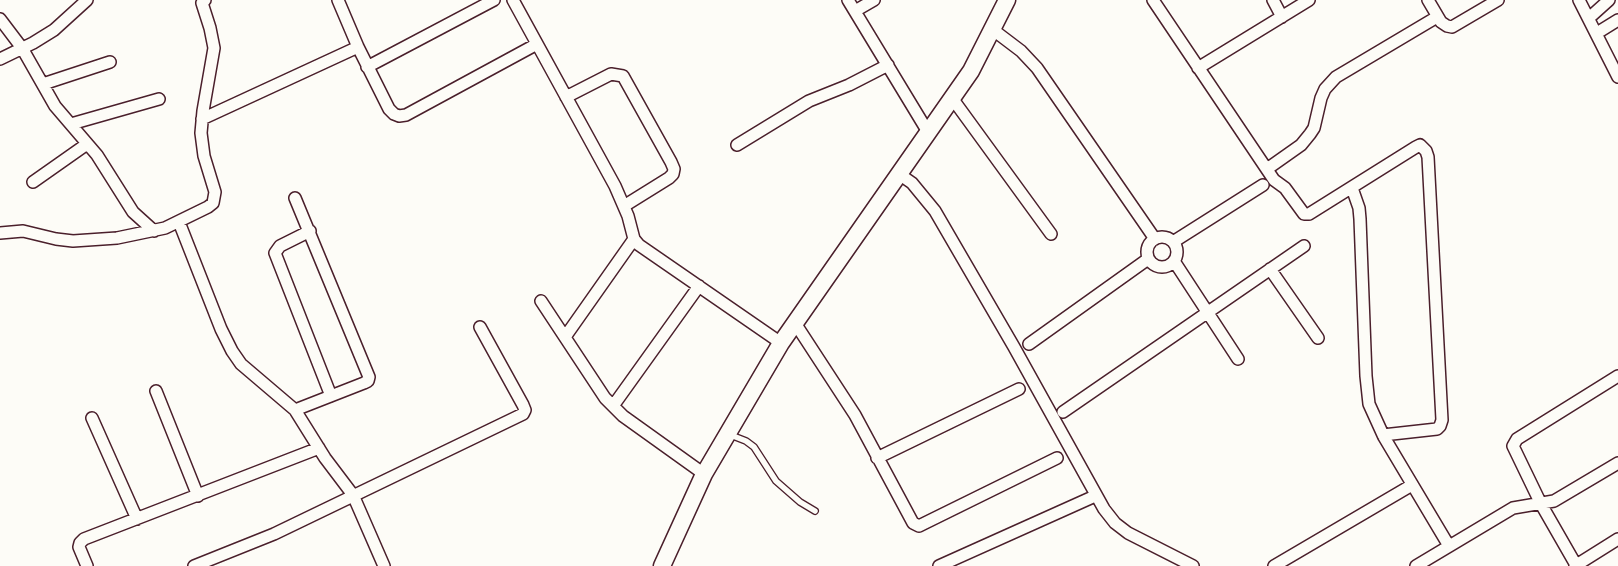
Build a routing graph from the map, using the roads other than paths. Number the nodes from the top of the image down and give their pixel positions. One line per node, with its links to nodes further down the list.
1 (87, 0): 26 (street)
2 (205, 0): 37 (street)
3 (338, 0): 25 (street)
4 (492, 0): 30 (street)
5 (513, 0): 24 (street)
6 (848, 0): 16 (street)
7 (874, 0): 16 (street)
8 (1007, 0): 22 (street)
9 (1153, 0): 31 (street)
10 (1273, 0): 17 (street)
11 (1309, 0): 17 (street)
12 (1428, 0): 18 (street)
13 (1498, 0): 18 (street)
14 (1579, 0): 20 (street)
15 (1609, 0): 20 (street)
16 (855, 11): 29 (street)
17 (1282, 17): 31 (street)
18 (1437, 17): 42 (street)
19 (0, 18): 26 (street)
20 (1589, 18): 23 (street)
21 (1618, 20): 23 (street)
22 (992, 29): 35 (street); 54 (street)
23 (1597, 33): 32 (street)
24 (537, 44): 30 (street); 34 (street)
25 (358, 47): 30 (street); 37 (street)
26 (22, 48): 27 (street); 33 (street)
27 (0, 59)
28 (110, 62): 33 (street)
29 (888, 65): 39 (street); 41 (street)
30 (368, 67)
31 (1198, 68): 42 (street)
32 (1618, 77)
33 (43, 84): 38 (street)
34 (566, 97): 48 (street); 48 (street)
35 (952, 98): 39 (street); 53 (street)
36 (160, 99): 38 (street)
37 (202, 120): 49 (street)
38 (70, 124): 40 (street)
39 (928, 132): 43 (street)
40 (87, 144): 44 (street); 50 (street)
41 (737, 145)
42 (1267, 169): 46 (street)
43 (899, 174): 64 (street); 89 (street)
44 (33, 182)
45 (1263, 185): 56 (street)
46 (1352, 188): 80 (street); 80 (street)
47 (296, 198): 51 (street)
48 (624, 206): 55 (street)
49 (179, 222): 50 (street); 76 (street)
50 (154, 230): 52 (street)
51 (310, 231): 74 (street); 74 (street)
52 (0, 233)
53 (1051, 234)
54 (1155, 239): 56 (street); 58 (street)
55 (634, 240): 61 (street); 66 (street)
56 (1173, 242): 59 (street)
57 (1304, 246): 60 (street)
58 (1148, 259): 59 (street); 69 (street)
59 (1174, 261): 63 (street)
60 (1270, 269): 63 (street); 67 (street)
61 (699, 286): 68 (street); 75 (street)
62 (541, 301): 66 (street)
63 (1207, 312): 70 (street); 77 (street)
64 (795, 323): 68 (street); 82 (street)
65 (480, 326): 87 (street)
66 (565, 337): 75 (street)
67 (1318, 338)
68 (781, 343): 79 (street)
69 (1029, 344)
70 (1238, 359)
71 (1617, 380): 90 (street)
72 (1019, 389): 82 (street)
73 (156, 391): 88 (street)
74 (331, 396): 76 (street)
75 (613, 406): 85 (street)
76 (295, 410): 81 (street)
77 (1063, 412)
78 (92, 418): 92 (street)
79 (728, 434): 85 (street); 91 (lane)
80 (1382, 435): 86 (street)
81 (319, 448): 87 (street); 88 (street)
82 (877, 458): 83 (street)
83 (1058, 458)
84 (1618, 463): 90 (street)
85 (704, 474): 99 (street)
86 (1412, 485): 94 (street); 101 (street)
87 (352, 495): 97 (street); 98 (street)
88 (198, 496): 92 (street)
89 (1095, 496): 95 (street); 100 (street)
90 (1541, 504): 94 (street); 103 (street)
91 (815, 511)
92 (137, 519): 96 (street)
93 (1618, 539): 103 (street)
94 (1449, 546): 102 (street)
95 (944, 565)
96 (87, 566)
97 (194, 566)
98 (384, 566)
99 (662, 566)
100 (1193, 566)
101 (1274, 566)
102 (1416, 566)
103 (1575, 566)

